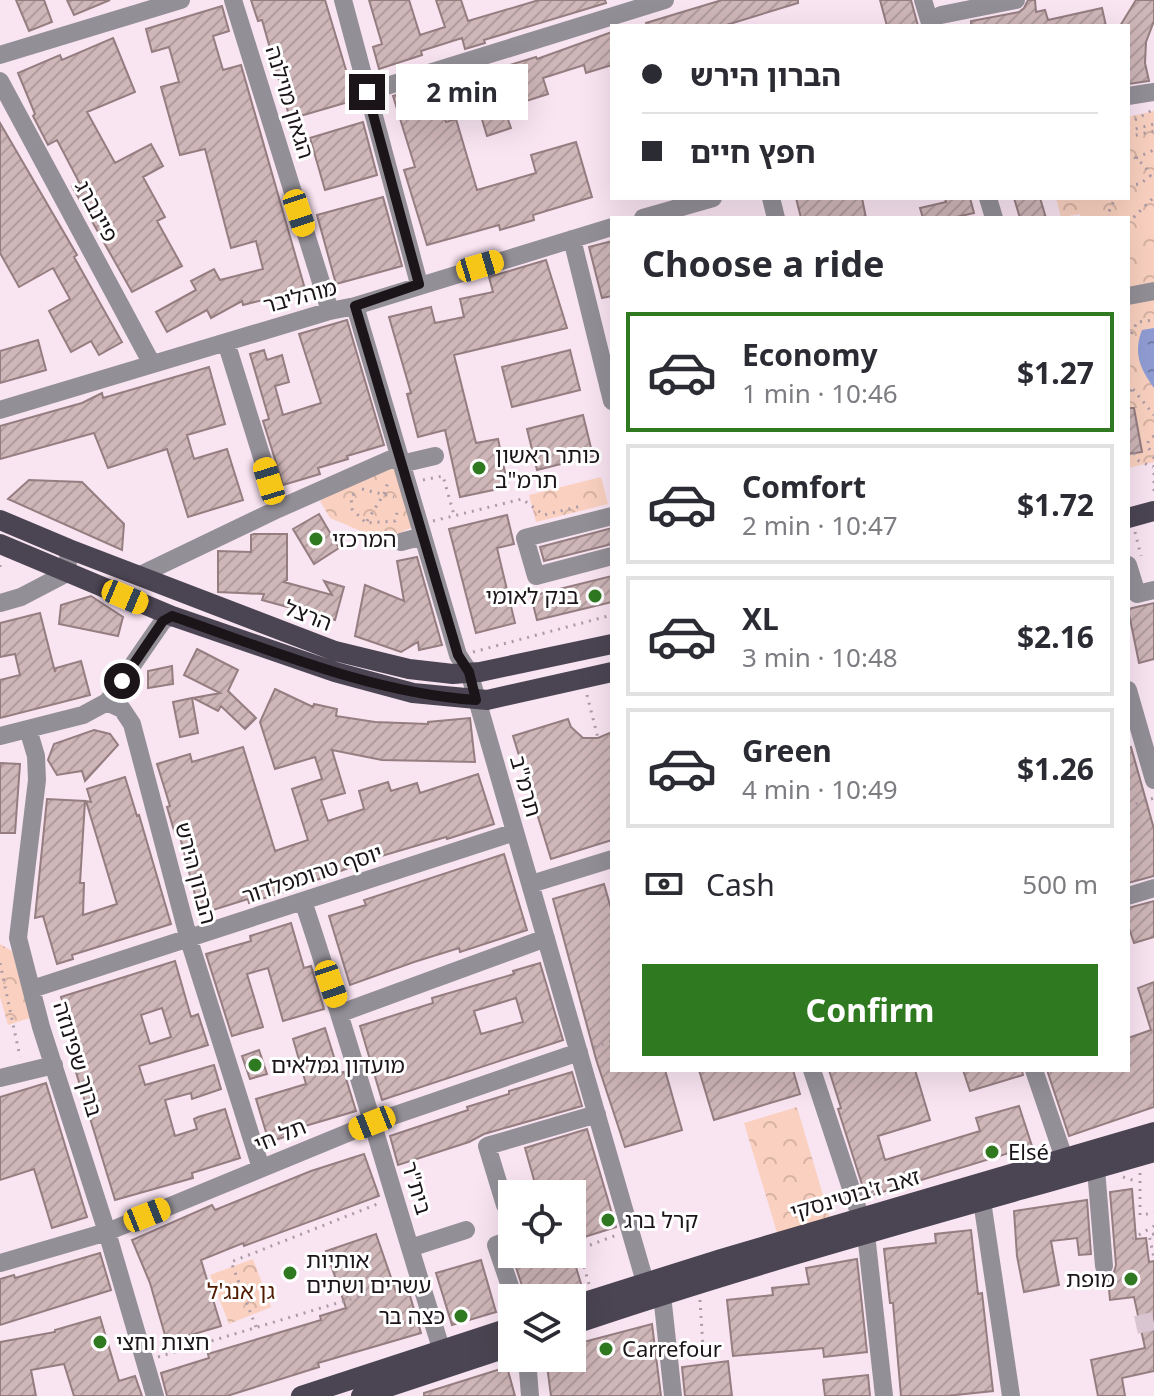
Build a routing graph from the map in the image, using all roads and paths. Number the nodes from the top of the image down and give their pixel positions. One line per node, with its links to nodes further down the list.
1 (181, 0): 7 (street)
2 (233, 0): 35 (street, הגאון מוילנה)
3 (343, 0): 11 (street)
4 (665, 0): 11 (street)
5 (923, 0): 8 (street)
6 (1016, 0): 8 (street)
7 (123, 8): 9 (street)
8 (938, 17)
9 (0, 55)
10 (0, 81): 39 (street, פיינברג)
11 (367, 92): 31 (street)
12 (1154, 92): 13 (street)
13 (1130, 96)
14 (1154, 109): 15 (path)
15 (1130, 123)
16 (1154, 124): 18 (path)
17 (1154, 131): 19 (path)
18 (1130, 133)
19 (1130, 134)
20 (1154, 150): 22 (path)
21 (1130, 154): 22 (path)
22 (1136, 158): 23 (path)
23 (1153, 175): 24 (path)
24 (1130, 185)
25 (1154, 197): 28 (path)
26 (706, 200): 27 (street)
27 (650, 216)
28 (1130, 221)
29 (610, 228): 30 (street, מוהליבר)
30 (572, 239): 31 (street, מוהליבר); 42 (street)
31 (419, 284): 34 (street, מוהליבר)
32 (1154, 291): 33 (street)
33 (1130, 296)
34 (355, 306): 35 (street, מוהליבר); 50 (street, תרמ"ב)
35 (330, 311): 38 (street, מוהליבר)
36 (1154, 320): 37 (path)
37 (1130, 337)
38 (226, 342): 39 (street, מוהליבר); 60 (street)
39 (152, 364): 44 (street, מוהליבר)
40 (1130, 386): 41 (path)
41 (1132, 388): 43 (path); 45 (path)
42 (610, 393)
43 (1130, 394)
44 (0, 410)
45 (1154, 415)
46 (1154, 436): 49 (path)
47 (1134, 453): 51 (path)
48 (435, 456): 50 (street)
49 (1154, 456): 51 (path)
50 (397, 463): 54 (street, תרמ"ב); 55 (path); 60 (street)
51 (1153, 467): 56 (path)
52 (362, 489): 66 (path)
53 (368, 490): 55 (path)
54 (402, 490): 55 (path); 62 (path); 67 (street, תרמ"ב)
55 (384, 494): 66 (path)
56 (1154, 496): 57 (main road)
57 (1130, 503)
58 (585, 505): 62 (path)
59 (399, 507): 66 (path)
60 (278, 509): 74 (street)
61 (1154, 511): 64 (main road)
62 (454, 516): 67 (path)
63 (610, 517): 71 (street)
64 (1130, 517)
65 (0, 520): 69 (main road, הרצל)
66 (366, 523)
67 (421, 530): 68 (street); 80 (street, תרמ"ב)
68 (401, 542)
69 (69, 549): 72 (street); 74 (main road, הרצל)
70 (2, 555): 72 (main road, הרצל)
71 (610, 557)
72 (57, 570): 76 (street); 77 (main road, הרצל)
73 (1130, 571): 75 (street)
74 (138, 576): 81 (main road, הרצל)
75 (1154, 590)
76 (0, 603)
77 (172, 616): 84 (main road, הרצל); 85 (street)
78 (610, 616): 80 (path)
79 (610, 644): 81 (main road, הרצל)
80 (458, 655): 81 (street, תרמ"ב)
81 (469, 672): 84 (street, תרמ"ב)
82 (610, 672): 84 (main road, הרצל)
83 (586, 692): 90 (path)
84 (476, 700): 94 (street, תרמ"ב)
85 (107, 702): 88 (street); 102 (street, הברון הירש)
86 (1131, 703): 87 (street); 91 (street)
87 (1154, 710)
88 (28, 729): 89 (street); 100 (street, ברוך שפינוזה)
89 (0, 736)
90 (598, 738)
91 (1154, 780)
92 (1154, 798): 93 (path)
93 (1130, 805)
94 (515, 832): 96 (street, תרמ"ב); 99 (street, יוסף טרומפלדור)
95 (610, 860): 96 (street)
96 (531, 884): 101 (street, תרמ"ב)
97 (1154, 888): 98 (street)
98 (1130, 895)
99 (303, 901): 102 (street, יוסף טרומפלדור); 105 (street, בית"ר)
100 (9, 936): 104 (street, ברוך שפינוזה)
101 (546, 938): 105 (street); 106 (street, תרמ"ב)
102 (189, 940): 104 (street, יוסף טרומפלדור); 117 (street, הברון הירש)
103 (0, 963): 110 (path)
104 (32, 989): 107 (street, ברוך שפינוזה)
105 (341, 1013): 113 (street, בית"ר)
106 (579, 1052): 112 (street, תרמ"ב); 113 (street, תל חי)
107 (54, 1065): 110 (street); 128 (street, ברוך שפינוזה)
108 (813, 1072): 125 (street)
109 (1035, 1072): 116 (street)
110 (22, 1073): 111 (street)
111 (0, 1078)
112 (597, 1114): 120 (street); 124 (street, תרמ"ב)
113 (372, 1123): 117 (street, תל חי); 121 (street, בית"ר)
114 (1154, 1132): 116 (main road, זאב ז'בוטינסקי)
115 (1154, 1152): 119 (main road, זאב ז'בוטינסקי)
116 (1064, 1158): 125 (main road, זאב ז'בוטינסקי)
117 (261, 1168): 128 (street, תל חי)
118 (1140, 1168): 123 (path)
119 (1096, 1169): 122 (main road, זאב ז'בוטינסקי); 135 (street)
120 (498, 1182)
121 (394, 1197): 132 (street, בית"ר); 143 (path)
122 (982, 1201): 125 (main road, זאב ז'בוטינסקי); 156 (street)
123 (1154, 1213)
124 (632, 1218): 131 (path); 139 (street, תרמ"ב)
125 (864, 1226): 138 (main road, זאב ז'בוטינסקי); 139 (main road, זאב ז'בוטינסקי); 155 (street)
126 (1154, 1226): 130 (path)
127 (466, 1230): 132 (street)
128 (107, 1232): 134 (street, תל חי); 147 (street, ברוך שפינוזה)
129 (1154, 1234): 133 (path)
130 (1132, 1239)
131 (586, 1245)
132 (410, 1248): 137 (street, בית"ר)
133 (1154, 1258)
134 (0, 1263)
135 (1104, 1266)
136 (584, 1268): 140 (path)
137 (419, 1278): 143 (path); 145 (street, בית"ר)
138 (699, 1283): 139 (main road, זאב ז'בוטינסקי); 148 (path)
139 (654, 1288): 140 (main road, זאב ז'בוטינסקי); 142 (main road, זאב ז'בוטינסקי); 154 (street, תרמ"ב)
140 (593, 1299): 141 (main road, זאב ז'בוטינסקי)
141 (586, 1301)
142 (586, 1319)
143 (257, 1328): 147 (path)
144 (498, 1332): 145 (main road)
145 (442, 1351): 151 (main road)
146 (498, 1351): 152 (main road)
147 (145, 1361): 150 (street, ברוך שפינוזה)
148 (704, 1364)
149 (528, 1372): 153 (street)
150 (155, 1396)
151 (301, 1396)
152 (361, 1396)
153 (530, 1396)
154 (673, 1396)
155 (884, 1396)
156 (1011, 1396)

